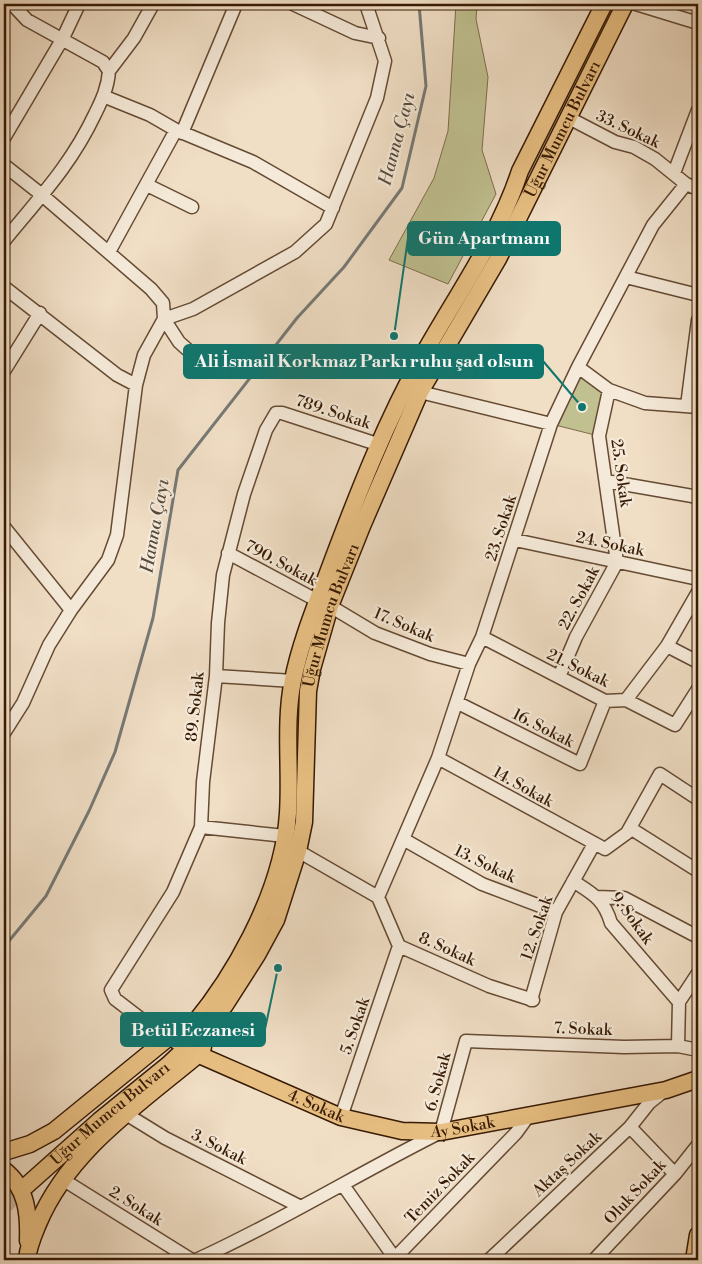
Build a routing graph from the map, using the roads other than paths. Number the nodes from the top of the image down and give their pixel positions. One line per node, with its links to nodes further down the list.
1 (12, 4): 12 (street)
2 (78, 4): 12 (street)
3 (153, 4): 14 (street)
4 (236, 4): 18 (street)
5 (293, 4): 13 (street)
6 (366, 4): 13 (street)
7 (376, 4): 13 (street)
8 (604, 4): 44 (main road, Uğur Mumcu Bulvarı)
9 (625, 4): 17 (main road, Uğur Mumcu Bulvarı)
10 (636, 4): 11 (street)
11 (698, 23)
12 (63, 38): 14 (street); 19 (street)
13 (379, 38): 26 (street)
14 (109, 71): 15 (street)
15 (104, 96): 18 (street); 24 (street)
16 (698, 110): 21 (street)
17 (567, 118): 21 (street, 33. Sokak); 40 (main road, Uğur Mumcu Bulvarı)
18 (179, 131): 22 (street); 26 (street)
19 (4, 138)
20 (4, 165): 24 (street)
21 (674, 172): 23 (street, 33. Sokak)
22 (147, 185): 25 (street); 28 (street)
23 (692, 187): 29 (street, 23. Sokak)
24 (42, 195): 27 (street); 28 (street)
25 (192, 207)
26 (333, 208): 33 (street)
27 (4, 241)
28 (108, 252): 33 (street)
29 (626, 277): 31 (street); 35 (street, 23. Sokak)
30 (4, 287): 32 (street)
31 (698, 295)
32 (40, 313): 37 (street); 38 (street)
33 (164, 318): 36 (street); 38 (street)
34 (698, 320): 41 (street)
35 (578, 367): 39 (street); 43 (street, 23. Sokak)
36 (210, 370)
37 (4, 371)
38 (136, 384): 54 (street)
39 (609, 390): 41 (street); 45 (street, 25. Sokak)
40 (420, 392): 43 (street); 53 (main road, Uğur Mumcu Bulvarı)
41 (692, 406)
42 (276, 413): 44 (street, 789. Sokak); 49 (street, 89. Sokak)
43 (551, 424): 48 (street, 23. Sokak)
44 (380, 445): 53 (main road, Uğur Mumcu Bulvarı)
45 (606, 481): 46 (street); 50 (street, 25. Sokak)
46 (698, 496)
47 (4, 527): 54 (street)
48 (515, 540): 50 (street, 24. Sokak); 55 (street, 23. Sokak)
49 (228, 553): 53 (street, 790. Sokak); 59 (street, 89. Sokak)
50 (617, 562): 51 (street, 24. Sokak); 60 (street, 22. Sokak)
51 (698, 580)
52 (698, 592): 56 (street, 21. Sokak)
53 (324, 603): 58 (street, 17. Sokak); 61 (main road, Uğur Mumcu Bulvarı); 74 (main road, Uğur Mumcu Bulvarı)
54 (71, 610): 66 (street)
55 (482, 638): 58 (street, 23. Sokak); 60 (street, 21. Sokak)
56 (667, 646): 57 (street); 63 (street, 21. Sokak)
57 (698, 662)
58 (469, 664): 65 (street, 23. Sokak)
59 (216, 676): 61 (street); 69 (street, 89. Sokak)
60 (559, 677): 64 (street, 21. Sokak)
61 (292, 681): 71 (main road, Uğur Mumcu Bulvarı)
62 (698, 689): 63 (street)
63 (626, 700): 64 (street, 21. Sokak)
64 (605, 701): 65 (street, 16. Sokak)
65 (458, 703): 67 (street, 23. Sokak)
66 (6, 725)
67 (438, 758): 72 (street, 23. Sokak); 73 (street, 14. Sokak)
68 (698, 799): 70 (street)
69 (201, 827): 71 (street); 86 (street, 89. Sokak)
70 (630, 828): 73 (street); 75 (street)
71 (285, 836): 85 (main road, Uğur Mumcu Bulvarı)
72 (403, 839): 77 (street, 23. Sokak); 79 (street, 13. Sokak)
73 (594, 844): 76 (street, 12. Sokak)
74 (298, 852): 77 (street); 85 (main road, Uğur Mumcu Bulvarı)
75 (698, 871)
76 (573, 882): 78 (street, 9. Sokak); 79 (street, 12. Sokak)
77 (378, 897): 81 (street, 8. Sokak)
78 (597, 897): 80 (street); 84 (street, 9. Sokak)
79 (556, 912): 83 (street, 12. Sokak)
80 (698, 937)
81 (399, 946): 83 (street, 8. Sokak); 95 (street, 5. Sokak)
82 (698, 973): 84 (street)
83 (532, 1000)
84 (679, 1002): 88 (street)
85 (217, 1005): 86 (main road); 90 (main road); 103 (main road, Uğur Mumcu Bulvarı)
86 (167, 1039): 99 (main road)
87 (466, 1041): 88 (street, 7. Sokak); 97 (street, 6. Sokak)
88 (678, 1046): 89 (street, 7. Sokak)
89 (698, 1050)
90 (197, 1054): 93 (main road); 95 (main road, 4. Sokak)
91 (698, 1079): 92 (main road, Ay Sokak)
92 (666, 1090): 94 (main road, Ay Sokak); 96 (street, Aktaş Sokak)
93 (126, 1114): 102 (main road); 105 (street, 3. Sokak)
94 (529, 1116): 97 (main road, Ay Sokak); 109 (street, Temiz Sokak)
95 (341, 1117): 97 (main road, 4. Sokak)
96 (630, 1127): 101 (street); 110 (street, Aktaş Sokak)
97 (441, 1132): 104 (street, Ay Sokak)
98 (698, 1145): 101 (street, Oluk Sokak)
99 (4, 1152)
100 (4, 1170): 107 (main road)
101 (675, 1174): 111 (street, Oluk Sokak)
102 (62, 1179): 107 (main road); 108 (street, 2. Sokak)
103 (23, 1182)
104 (343, 1185): 105 (street, Ay Sokak); 109 (street)
105 (299, 1206): 108 (street, Ay Sokak)
106 (698, 1235): 112 (main road)
107 (27, 1256)
108 (194, 1260)
109 (394, 1260)
110 (489, 1260)
111 (594, 1260)
112 (694, 1260)

